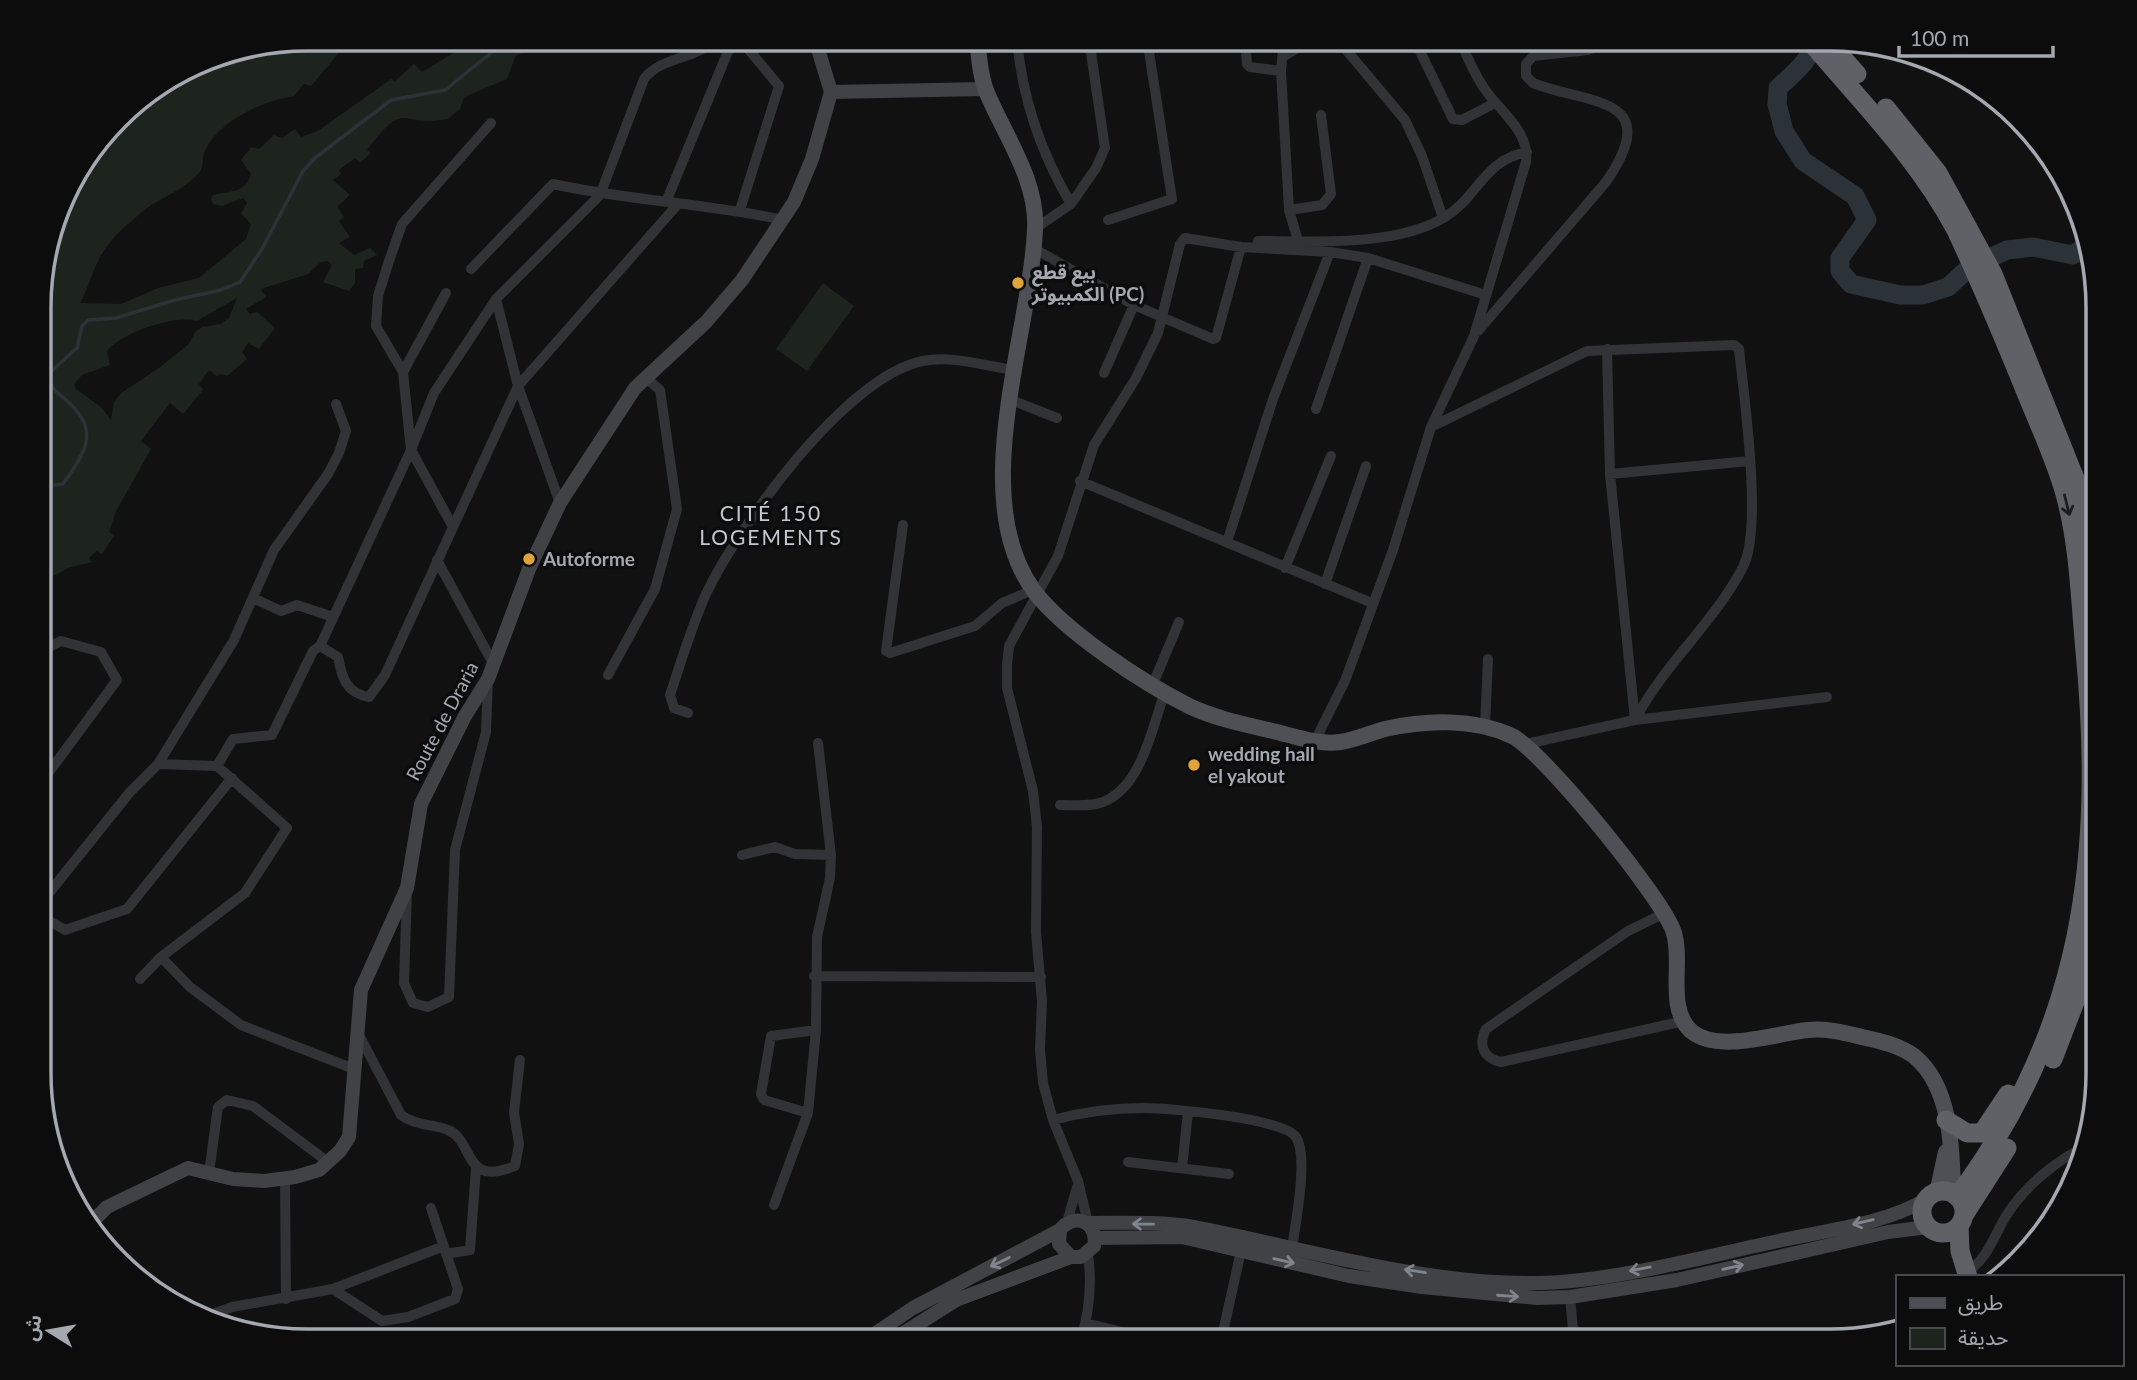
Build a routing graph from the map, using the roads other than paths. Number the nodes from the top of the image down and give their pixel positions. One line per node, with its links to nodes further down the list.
1 (698, 51): 26 (street)
2 (724, 51): 27 (street)
3 (750, 51): 30 (street)
4 (818, 51): 21 (main road)
5 (978, 51): 20 (main road)
6 (1019, 51): 29 (street)
7 (1091, 51): 29 (street)
8 (1149, 51): 34 (street)
9 (1246, 51): 19 (street)
10 (1284, 51): 18 (street)
11 (1292, 51): 18 (street)
12 (1348, 51): 32 (street)
13 (1420, 51): 22 (street)
14 (1466, 51): 22 (street)
15 (1579, 51): 49 (street)
16 (1820, 51): 43 (highway)
17 (1837, 51): 43 (highway)
18 (1284, 56): 19 (street)
19 (1281, 71): 31 (street)
20 (985, 89): 21 (main road); 35 (main road)
21 (831, 92): 33 (main road, Route de Draria)
22 (1495, 103): 25 (street)
23 (1321, 115): 31 (street)
24 (491, 123): 52 (street)
25 (1527, 152): 32 (street); 45 (street)
26 (600, 195): 27 (street); 42 (street); 46 (street)
27 (666, 202): 28 (street)
28 (678, 204): 30 (street); 55 (street)
29 (1071, 204): 35 (street)
30 (740, 210): 33 (street)
31 (1289, 210): 37 (street)
32 (1443, 218): 37 (street)
33 (783, 220): 54 (main road, Route de Draria)
34 (1108, 220)
35 (1036, 228): 39 (main road)
36 (1216, 241): 37 (street); 38 (street); 48 (street)
37 (1298, 241)
38 (1241, 247): 40 (street); 48 (street)
39 (1033, 248): 47 (street); 51 (main road)
40 (1330, 252): 41 (street); 71 (street)
41 (1368, 258): 45 (street); 58 (street)
42 (471, 269)
43 (1987, 278): 68 (highway); 82 (highway, one-way to 82)
44 (446, 293): 52 (street)
45 (1486, 295): 49 (street)
46 (496, 299): 55 (street); 61 (street)
47 (1134, 305): 48 (street); 53 (street)
48 (1162, 319): 66 (street)
49 (1474, 336): 60 (street)
50 (1607, 349): 60 (street); 63 (street); 65 (street)
51 (1013, 370): 56 (main road); 88 (street)
52 (403, 372): 61 (street)
53 (1104, 373)
54 (646, 378): 67 (main road, Route de Draria); 85 (street)
55 (518, 386): 67 (street); 70 (street)
56 (1011, 400): 59 (street); 75 (main road)
57 (336, 404): 76 (street)
58 (1315, 410)
59 (1057, 418)
60 (1430, 427): 77 (street)
61 (411, 450): 70 (street); 78 (street)
62 (1331, 456): 73 (street)
63 (1750, 461): 65 (street); 89 (street)
64 (1366, 466): 74 (street)
65 (1610, 474): 89 (street)
66 (1080, 481): 71 (street); 75 (street)
67 (560, 503): 84 (main road, Route de Draria)
68 (2086, 517)
69 (903, 525): 75 (street)
70 (453, 527): 72 (street)
71 (1227, 542): 73 (street)
72 (437, 560): 81 (street); 84 (street)
73 (1285, 568): 74 (street)
74 (1325, 584): 77 (street)
75 (1035, 592): 86 (main road); 109 (street)
76 (253, 598): 78 (street); 94 (street)
77 (1372, 603): 91 (street)
78 (333, 617): 81 (street)
79 (1179, 622): 86 (street)
80 (51, 646): 96 (street)
81 (320, 646): 95 (street)
82 (2086, 658)
83 (1488, 659): 90 (street)
84 (491, 672): 102 (main road, Route de Draria); 102 (street)
85 (608, 675)
86 (1159, 688): 91 (main road); 98 (street)
87 (1827, 697): 89 (street)
88 (688, 713)
89 (1635, 720): 93 (street)
90 (1485, 726): 91 (main road); 93 (main road)
91 (1315, 741)
92 (818, 743): 100 (street)
93 (1525, 744): 104 (main road)
94 (158, 764): 95 (street); 103 (street)
95 (217, 766): 97 (street)
96 (51, 769)
97 (232, 779): 105 (street); 106 (street)
98 (1060, 806)
99 (742, 855): 100 (street)
100 (831, 855): 108 (street)
101 (2086, 874): 116 (highway, one-way to 116)
102 (407, 888): 113 (main road, Route de Draria)
103 (51, 891)
104 (1665, 913): 111 (main road); 111 (street)
105 (51, 922)
106 (162, 957): 110 (street); 115 (street)
107 (2086, 961): 132 (highway)
108 (814, 976): 109 (street); 112 (street)
109 (1041, 977): 119 (street)
110 (140, 979)
111 (1684, 1021): 120 (main road)
112 (816, 1030): 118 (street); 118 (street)
113 (356, 1031): 115 (main road, Route de Draria); 124 (street)
114 (520, 1060): 124 (street)
115 (354, 1069): 122 (main road, Route de Draria)
116 (2034, 1070): 120 (highway); 132 (highway)
117 (1188, 1112): 119 (street); 125 (street); 138 (street)
118 (808, 1113): 130 (street)
119 (1053, 1120): 129 (street)
120 (1948, 1126): 132 (main road)
121 (2073, 1156): 143 (street)
122 (328, 1162): 126 (street); 128 (main road, Route de Draria)
123 (1128, 1162): 125 (street)
124 (476, 1168): 137 (street)
125 (1182, 1168): 127 (street)
126 (209, 1173): 128 (main road, Route de Draria); 133 (main road, Route de Draria)
127 (1229, 1174)
128 (285, 1179): 147 (street)
129 (1078, 1181): 134 (street); 135 (street)
130 (775, 1205)
131 (431, 1208): 137 (street)
132 (1946, 1210): 142 (highway); 144 (main road, one-way to 144); 146 (main road, one-way to 132)
133 (96, 1218)
134 (1088, 1223): 135 (main road); 136 (main road); 138 (main road, one-way to 134)
135 (1064, 1226): 141 (main road); 150 (main road, one-way to 150)
136 (1096, 1238): 139 (main road); 140 (main road)
137 (445, 1250): 145 (street); 145 (street)
138 (1293, 1250): 144 (main road, one-way to 138)
139 (1241, 1251): 146 (main road, one-way to 146); 154 (street)
140 (1088, 1254): 141 (main road); 149 (street)
141 (1071, 1256): 151 (main road)
142 (1964, 1275)
143 (1965, 1275)
144 (1576, 1280): 146 (main road)
145 (333, 1289): 147 (street)
146 (1574, 1297): 155 (street)
147 (286, 1299): 148 (street)
148 (216, 1313)
149 (1086, 1323): 152 (street); 153 (street)
150 (882, 1329)
151 (910, 1329)
152 (1084, 1329)
153 (1108, 1329)
154 (1224, 1329)
155 (1574, 1329)

